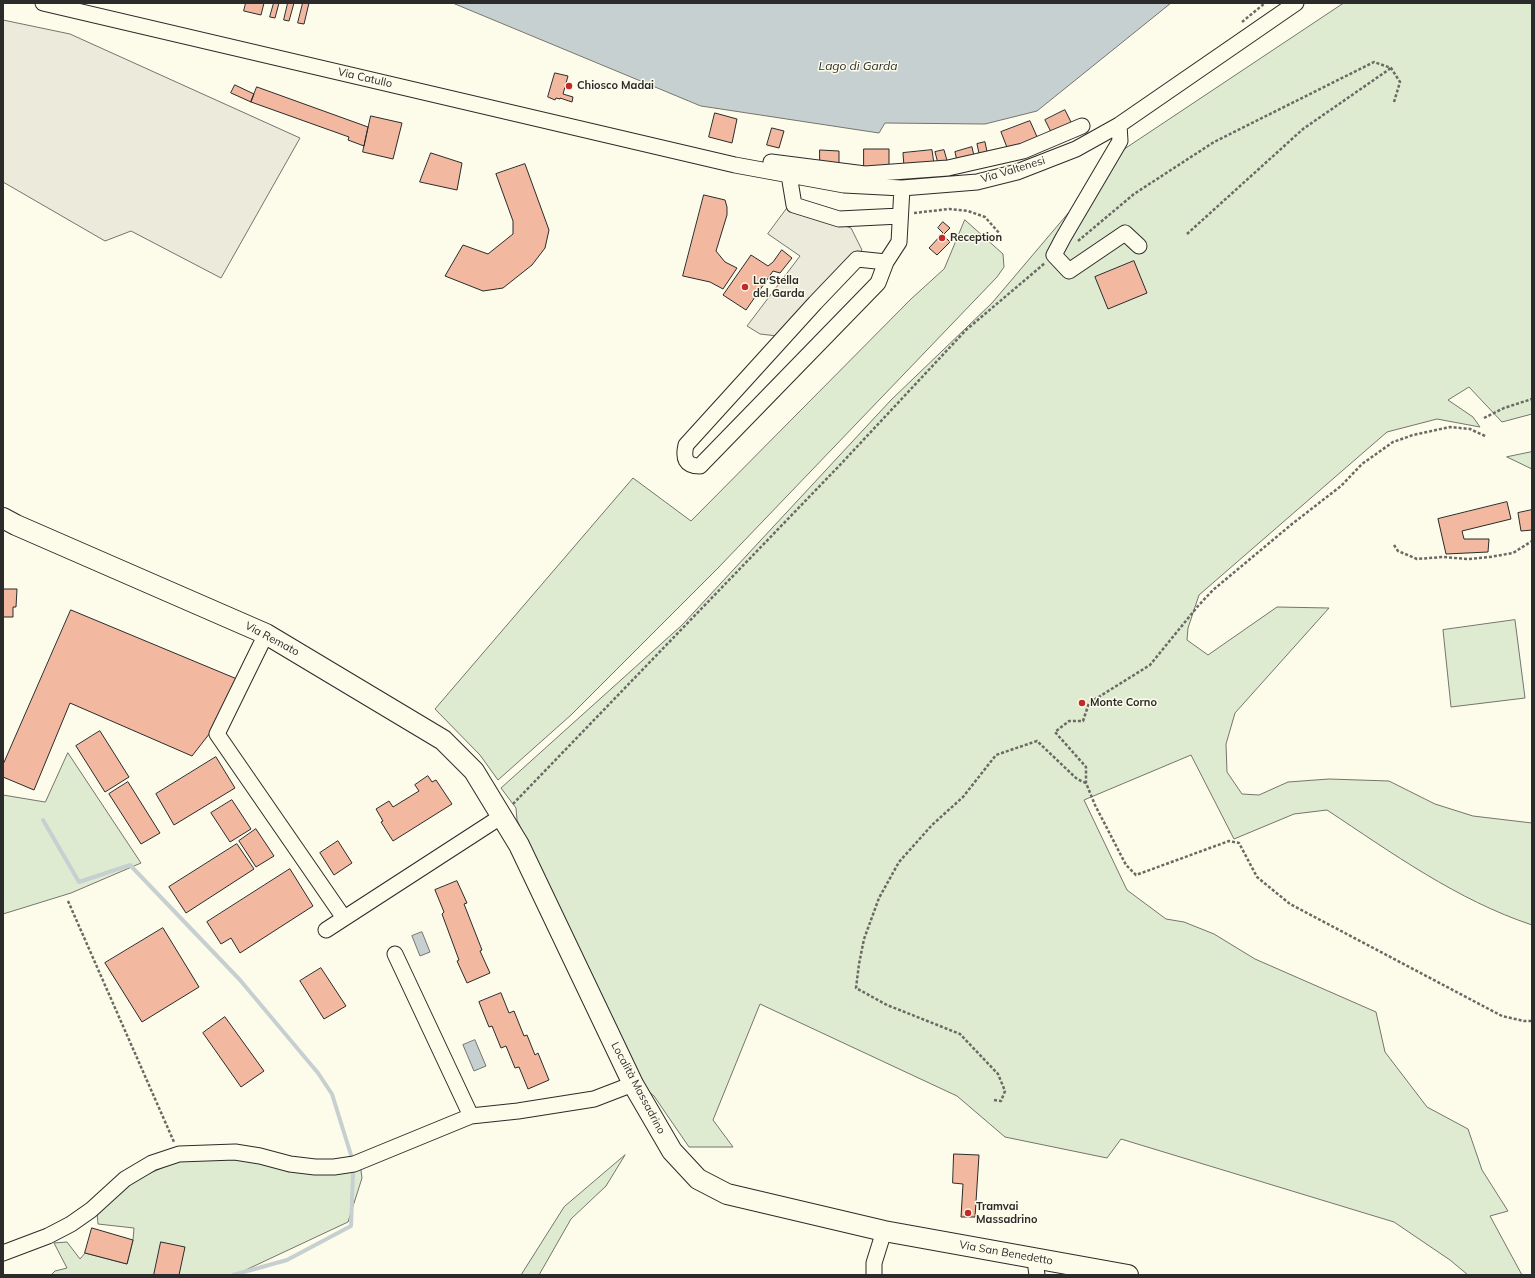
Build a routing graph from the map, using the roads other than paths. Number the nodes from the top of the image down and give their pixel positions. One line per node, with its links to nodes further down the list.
1 (43, 3): 6 (street, Via Catullo)
2 (1296, 3): 3 (street, Via Valtenesi)
3 (1119, 125): 9 (street, Via Valtenesi); 11 (street)
4 (1082, 126): 7 (street)
5 (708, 149): 7 (street)
6 (688, 154): 7 (street, Via Valtenesi)
7 (761, 165): 8 (street, Via Valtenesi)
8 (789, 175): 9 (street, Via Valtenesi); 10 (street)
9 (902, 188): 10 (street)
10 (900, 216): 12 (street)
11 (1139, 246)
12 (886, 262): 12 (street)
13 (3, 518): 14 (main road, Via Remato)
14 (266, 634): 15 (main road, Via Remato); 16 (street)
15 (502, 816): 16 (street); 19 (main road, Località Massadrino)
16 (344, 918): 17 (street)
17 (326, 930)
18 (395, 954): 20 (street)
19 (633, 1084): 20 (street); 21 (main road, Località Massadrino)
20 (471, 1116): 22 (street)
21 (883, 1234): 23 (main road, Via San Benedetto); 24 (street)
22 (3, 1252)
23 (1037, 1267): 25 (main road, Via San Benedetto)
24 (874, 1275)
25 (1128, 1275)

